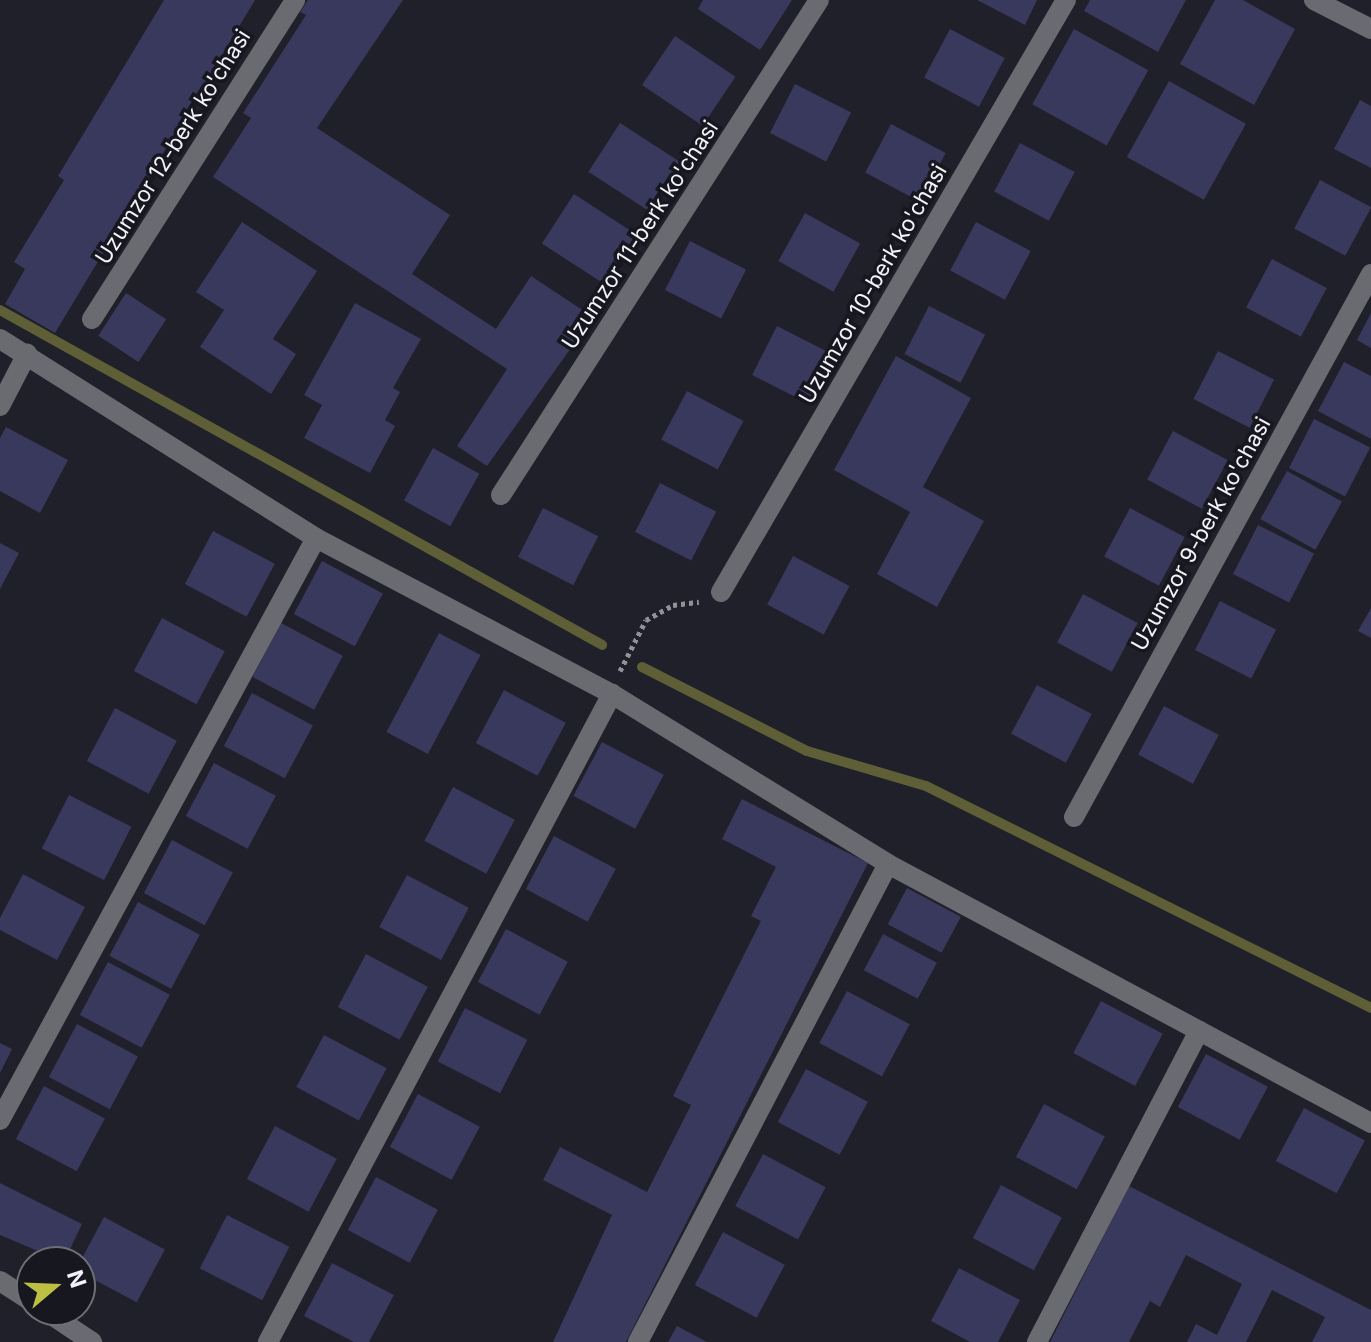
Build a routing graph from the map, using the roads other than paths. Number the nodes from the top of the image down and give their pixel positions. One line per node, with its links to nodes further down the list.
1 (295, 0): 7 (street, Uzumzor 12-berk ko'chasi)
2 (819, 0): 11 (street, Uzumzor 11-berk ko'chasi)
3 (1066, 0): 13 (street, Uzumzor 10-berk ko'chasi)
4 (1314, 0): 5 (street)
5 (1371, 29)
6 (1371, 274): 15 (street, Uzumzor 9-berk ko'chasi)
7 (92, 319)
8 (0, 339): 9 (street)
9 (27, 354): 10 (street); 12 (street)
10 (0, 406)
11 (501, 495)
12 (316, 538): 14 (street); 18 (street)
13 (721, 592)
14 (612, 694): 16 (street); 22 (street)
15 (1074, 817)
16 (888, 864): 17 (street); 23 (street)
17 (1199, 1031): 19 (street); 24 (street)
18 (0, 1120)
19 (1371, 1123)
20 (68, 1326): 21 (street)
21 (92, 1342)
22 (268, 1342)
23 (638, 1342)
24 (1037, 1342)

